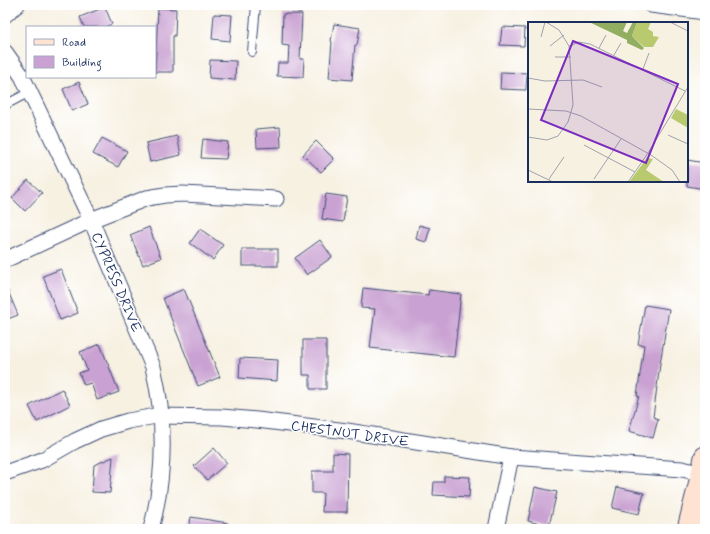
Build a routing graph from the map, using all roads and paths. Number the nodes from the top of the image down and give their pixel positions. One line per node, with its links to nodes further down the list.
1 (17, 5): 5 (street)
2 (256, 5): 7 (lane)
3 (651, 5): 4 (street)
4 (705, 12)
5 (5, 15)
6 (5, 52): 8 (street, CYPRESS DRIVE)
7 (252, 52)
8 (30, 92): 9 (lane); 11 (street, CYPRESS DRIVE)
9 (5, 105)
10 (276, 199): 11 (street)
11 (91, 220): 12 (street); 13 (street, CYPRESS DRIVE)
12 (5, 260)
13 (161, 416): 14 (street, CHESTNUT DRIVE); 16 (street, CHESTNUT DRIVE); 17 (street, CYPRESS DRIVE)
14 (511, 457): 15 (street, CHESTNUT DRIVE); 18 (street)
15 (704, 468): 19 (main road)
16 (5, 473)
17 (151, 529)
18 (496, 529)
19 (688, 529)

